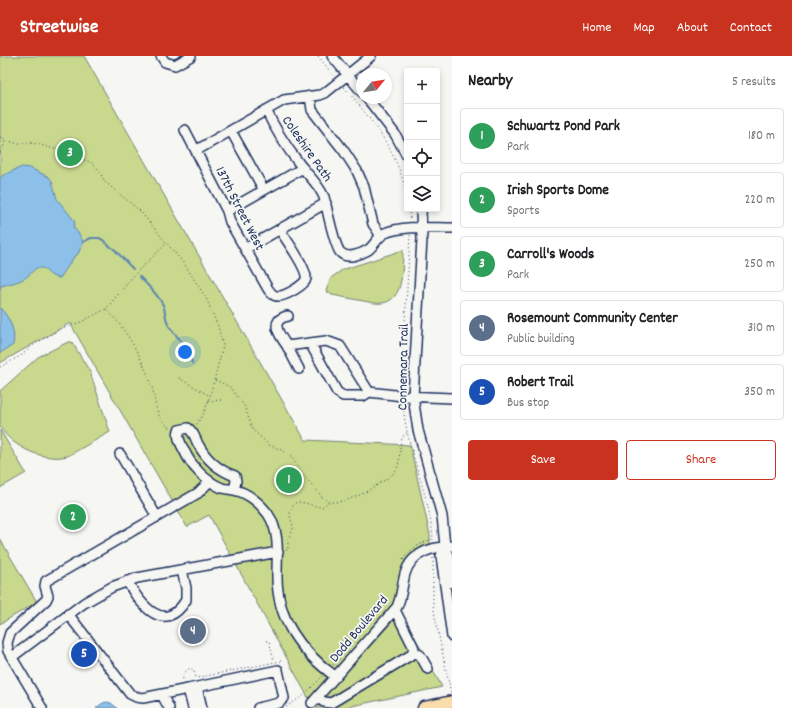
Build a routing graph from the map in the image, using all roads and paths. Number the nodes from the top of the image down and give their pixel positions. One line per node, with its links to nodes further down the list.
1 (161, 56): 2 (street)
2 (191, 56)
3 (318, 56): 7 (path)
4 (332, 56): 6 (street)
5 (371, 56): 6 (street)
6 (348, 75): 7 (street); 8 (street)
7 (340, 82): 9 (street); 20 (path)
8 (356, 85)
9 (310, 96): 11 (street); 28 (street)
10 (372, 104): 17 (street)
11 (266, 110): 13 (street); 19 (street, Coleshire Path)
12 (185, 130): 16 (street, 137th Street West)
13 (231, 131): 16 (street); 21 (street)
14 (0, 137): 15 (path)
15 (5, 140): 18 (path); 29 (path)
16 (196, 150): 23 (street, 137th Street West)
17 (404, 151)
18 (0, 153)
19 (303, 168): 21 (street); 22 (street, Coleshire Path)
20 (404, 186)
21 (264, 190): 23 (street)
22 (326, 203): 27 (street); 28 (street, Coleshire Path)
23 (227, 211): 30 (street, 137th Street West)
24 (421, 212): 25 (street, Connemara Trail)
25 (422, 228): 26 (street, Coleshire Path); 28 (street, Coleshire Path); 41 (street, Connemara Trail)
26 (452, 228)
27 (280, 230): 30 (street); 30 (street, 137th Street West)
28 (381, 236)
29 (167, 242): 31 (path); 38 (path)
30 (245, 249)
31 (106, 309): 35 (path); 45 (path)
32 (288, 316): 34 (street)
33 (310, 343): 34 (street); 39 (street); 39 (street)
34 (287, 346): 36 (street)
35 (0, 367)
36 (299, 369)
37 (180, 378): 40 (path)
38 (215, 380): 40 (path); 51 (path)
39 (369, 392): 41 (street)
40 (210, 396): 43 (path)
41 (413, 397): 42 (street); 54 (street, Connemara Trail)
42 (452, 398)
43 (208, 401): 44 (path); 46 (path)
44 (221, 403)
45 (179, 430): 46 (street); 49 (street)
46 (193, 431): 50 (street)
47 (408, 433): 51 (path)
48 (120, 454): 52 (street)
49 (210, 481): 50 (street); 52 (street)
50 (234, 490): 56 (street)
51 (328, 502): 55 (path)
52 (157, 517): 67 (street)
53 (433, 539): 57 (path)
54 (448, 546): 60 (street, Connemara Trail); 61 (street, Dodd Boulevard); 63 (street, Connemara Trail)
55 (288, 550)
56 (278, 552): 58 (street); 71 (street)
57 (401, 566)
58 (182, 570): 59 (street); 59 (street)
59 (127, 581): 62 (street)
60 (452, 583)
61 (395, 610): 65 (street); 72 (street, Dodd Boulevard)
62 (68, 614): 67 (street); 75 (street)
63 (452, 637)
64 (266, 641): 69 (path)
65 (413, 652): 70 (street); 72 (street, Dodd Boulevard)
66 (345, 655): 71 (path)
67 (12, 657): 77 (street)
68 (281, 661): 69 (path)
69 (274, 662): 74 (path)
70 (428, 669)
71 (327, 671): 72 (street); 82 (path)
72 (336, 677)
73 (452, 684): 76 (path)
74 (189, 687): 75 (street); 79 (street); 80 (street); 81 (street)
75 (162, 695): 78 (street)
76 (451, 697): 83 (main road)
77 (42, 708)
78 (169, 708)
79 (192, 708)
80 (202, 708)
81 (258, 708)
82 (285, 708)
83 (424, 708)

